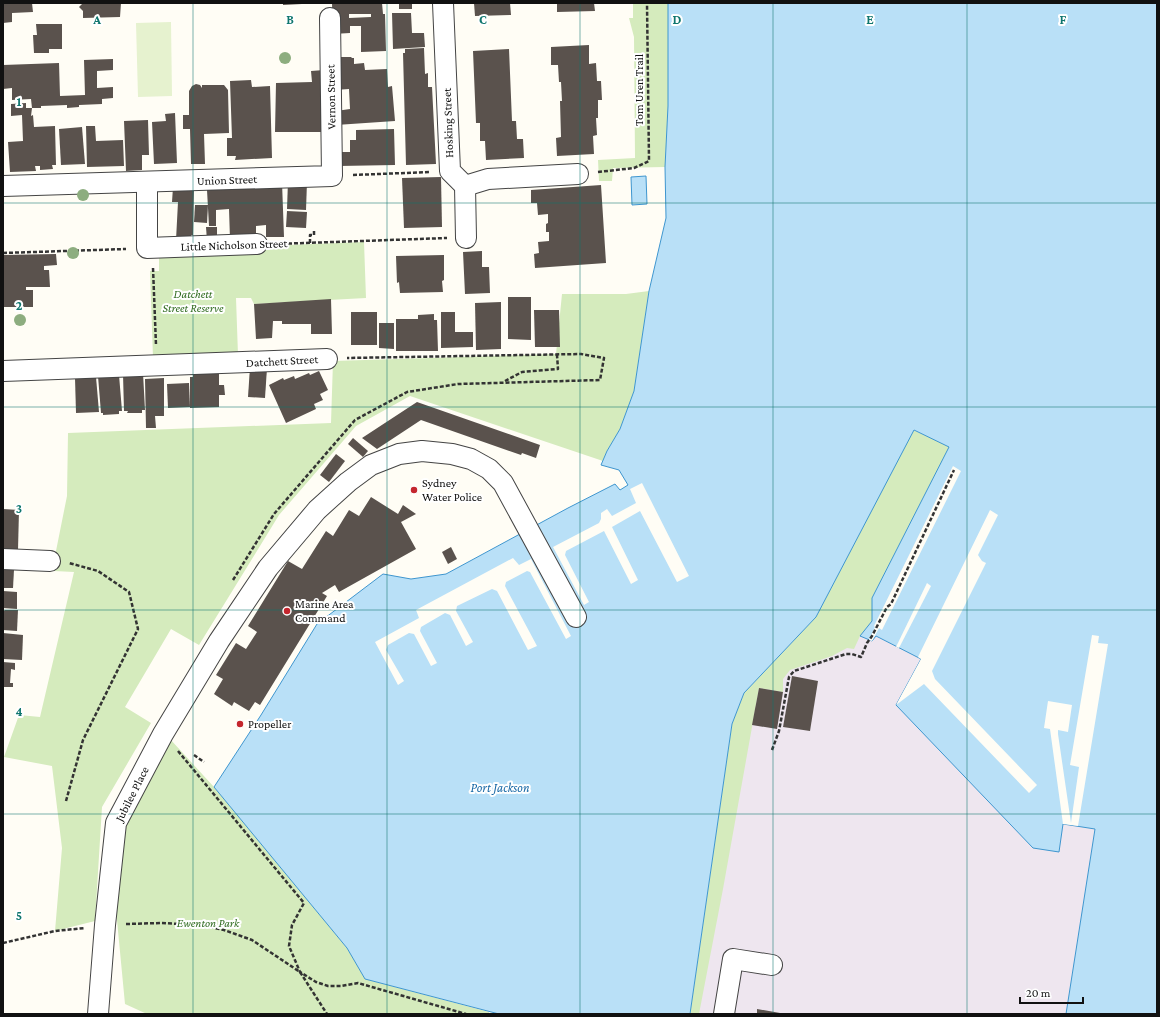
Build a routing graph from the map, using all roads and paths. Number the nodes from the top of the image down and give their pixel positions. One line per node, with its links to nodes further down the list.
1 (443, 3): 4 (street, Hosking Street)
2 (647, 3): 5 (path, Tom Uren Trail)
3 (330, 18): 6 (street, Vernon Street)
4 (450, 171): 6 (path); 9 (street, Hosking Street)
5 (578, 174): 9 (street)
6 (332, 176): 7 (street, Union Street)
7 (147, 182): 8 (street, Union Street); 14 (street)
8 (3, 186)
9 (465, 186): 11 (street)
10 (314, 229): 12 (path)
11 (466, 238): 12 (path, Little Nicholson Street)
12 (310, 243): 13 (path, Little Nicholson Street)
13 (257, 244): 14 (street, Little Nicholson Street)
14 (150, 248): 15 (path); 19 (path)
15 (3, 253)
16 (559, 354): 17 (path, Datchett Street); 18 (path, Datchett Street); 21 (path)
17 (604, 358)
18 (327, 359): 19 (street, Datchett Street)
19 (156, 366): 20 (street, Datchett Street)
20 (3, 371)
21 (504, 382)
22 (954, 470): 27 (path)
23 (3, 559): 24 (street)
24 (59, 562): 30 (path)
25 (576, 617): 26 (street, Jubilee Place)
26 (163, 734): 31 (street, Jubilee Place); 35 (path)
27 (772, 750)
28 (194, 755): 29 (path)
29 (204, 762)
30 (66, 801)
31 (105, 925): 35 (path); 36 (street, Jubilee Place)
32 (78, 928): 33 (path)
33 (3, 943)
34 (772, 965): 39 (street)
35 (300, 972): 37 (path); 38 (path)
36 (98, 1014)
37 (327, 1014)
38 (466, 1014)
39 (724, 1014)

